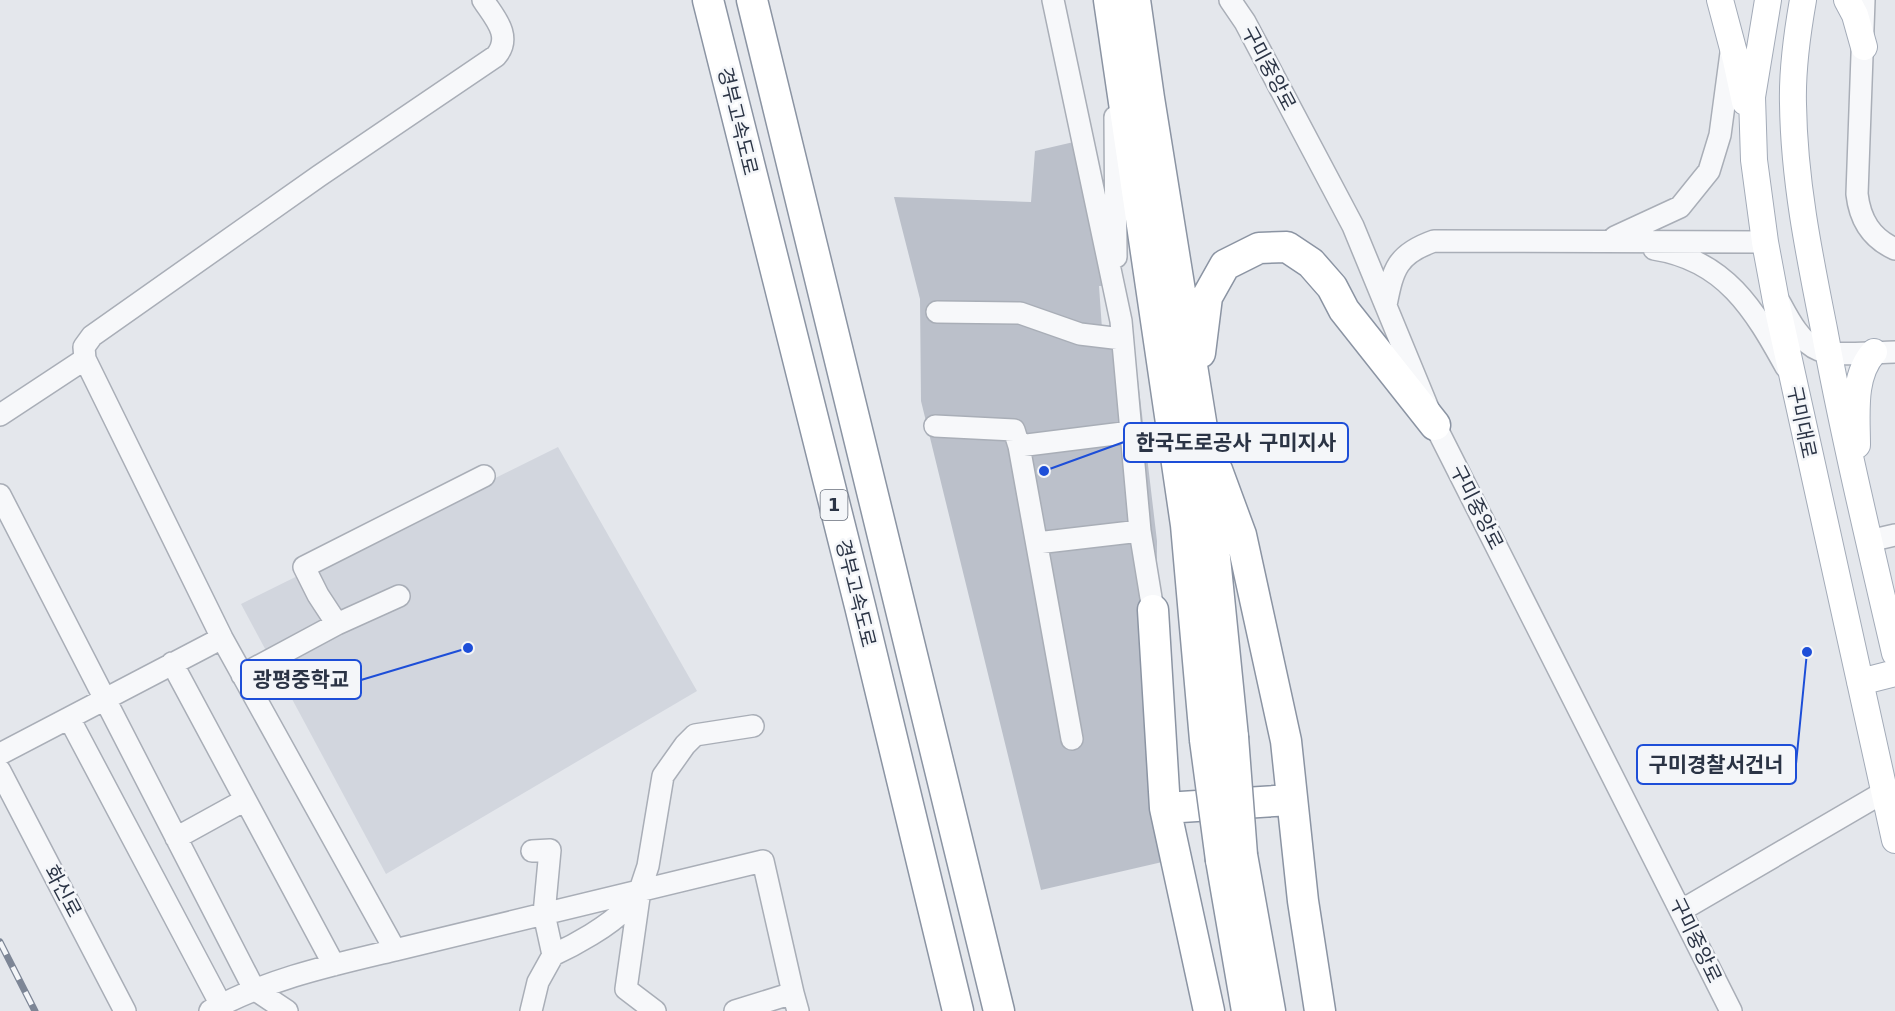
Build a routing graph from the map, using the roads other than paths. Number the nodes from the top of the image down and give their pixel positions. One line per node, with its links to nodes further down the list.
1 (483, 0): 27 (street)
2 (708, 0): 81 (highway, 경부고속도로 / 1)
3 (752, 0): 82 (highway, 경부고속도로 / 1)
4 (1053, 0): 21 (street)
5 (1109, 0): 13 (highway)
6 (1135, 0): 29 (highway)
7 (1230, 0): 22 (street, 구미중앙로)
8 (1720, 0): 14 (main road)
9 (1768, 0): 16 (main road, 구미대로)
10 (1803, 0): 26 (main road, 구미대로)
11 (1847, 0): 15 (main road)
12 (1864, 0): 15 (street)
13 (1114, 38): 21 (street); 56 (highway)
14 (1732, 44): 16 (main road); 17 (street)
15 (1864, 47): 19 (street)
16 (1754, 143): 18 (main road, 구미대로)
17 (1603, 242): 18 (street); 22 (street); 28 (street)
18 (1765, 242): 20 (main road, 구미대로)
19 (1895, 249)
20 (1774, 289): 26 (street); 28 (main road, 구미대로)
21 (1115, 296): 24 (street)
22 (1386, 305): 31 (street, 구미중앙로)
23 (937, 312): 24 (street)
24 (1122, 330): 34 (street)
25 (1884, 352): 26 (street); 37 (main road)
26 (1828, 353): 37 (main road, 구미대로)
27 (85, 359): 30 (street); 46 (street)
28 (1793, 381): 51 (main road, 구미대로)
29 (1195, 386): 31 (highway); 33 (highway)
30 (0, 415)
31 (1435, 425): 68 (street, 구미중앙로)
32 (935, 426): 35 (street)
33 (1202, 428): 56 (highway); 61 (highway)
34 (1131, 432): 35 (street); 39 (street)
35 (1019, 446): 42 (street)
36 (484, 476): 45 (street)
37 (1857, 485): 41 (main road, 구미대로)
38 (0, 495): 52 (street)
39 (1140, 531): 42 (street); 44 (street)
40 (1895, 535): 41 (street)
41 (1869, 541): 47 (main road, 구미대로)
42 (1037, 543): 55 (street)
43 (399, 596): 45 (street)
44 (1153, 610): 62 (highway)
45 (337, 624): 50 (street)
46 (222, 638): 48 (street); 50 (street)
47 (1895, 652)
48 (172, 663): 52 (street); 60 (street)
49 (1895, 673): 51 (main road)
50 (242, 675): 70 (street)
51 (1860, 682): 59 (main road, 구미대로)
52 (105, 699): 53 (street); 63 (street)
53 (69, 718): 57 (street); 75 (street)
54 (753, 726): 67 (street)
55 (1072, 739)
56 (1219, 739): 66 (highway, bridge)
57 (0, 754)
58 (0, 771): 76 (street, 화신로)
59 (1884, 792): 64 (main road, 구미대로); 68 (street)
60 (245, 800): 63 (street); 72 (street)
61 (1291, 800): 62 (highway); 86 (highway)
62 (1165, 808): 83 (highway)
63 (176, 838): 73 (street)
64 (1895, 840)
65 (532, 851): 69 (street)
66 (1232, 857): 84 (highway); 85 (highway)
67 (640, 890): 69 (street); 71 (street); 74 (street); 79 (street)
68 (1682, 910): 87 (street, 구미중앙로)
69 (544, 914): 70 (street); 71 (street)
70 (395, 950): 72 (street)
71 (553, 955): 78 (street)
72 (334, 965): 73 (street)
73 (254, 989): 75 (street); 77 (street)
74 (795, 1002): 80 (street)
75 (216, 1008)
76 (125, 1011)
77 (287, 1011)
78 (531, 1011)
79 (655, 1011)
80 (735, 1011)
81 (958, 1011)
82 (999, 1011)
83 (1209, 1011)
84 (1247, 1011)
85 (1270, 1011)
86 (1320, 1011)
87 (1731, 1011)

